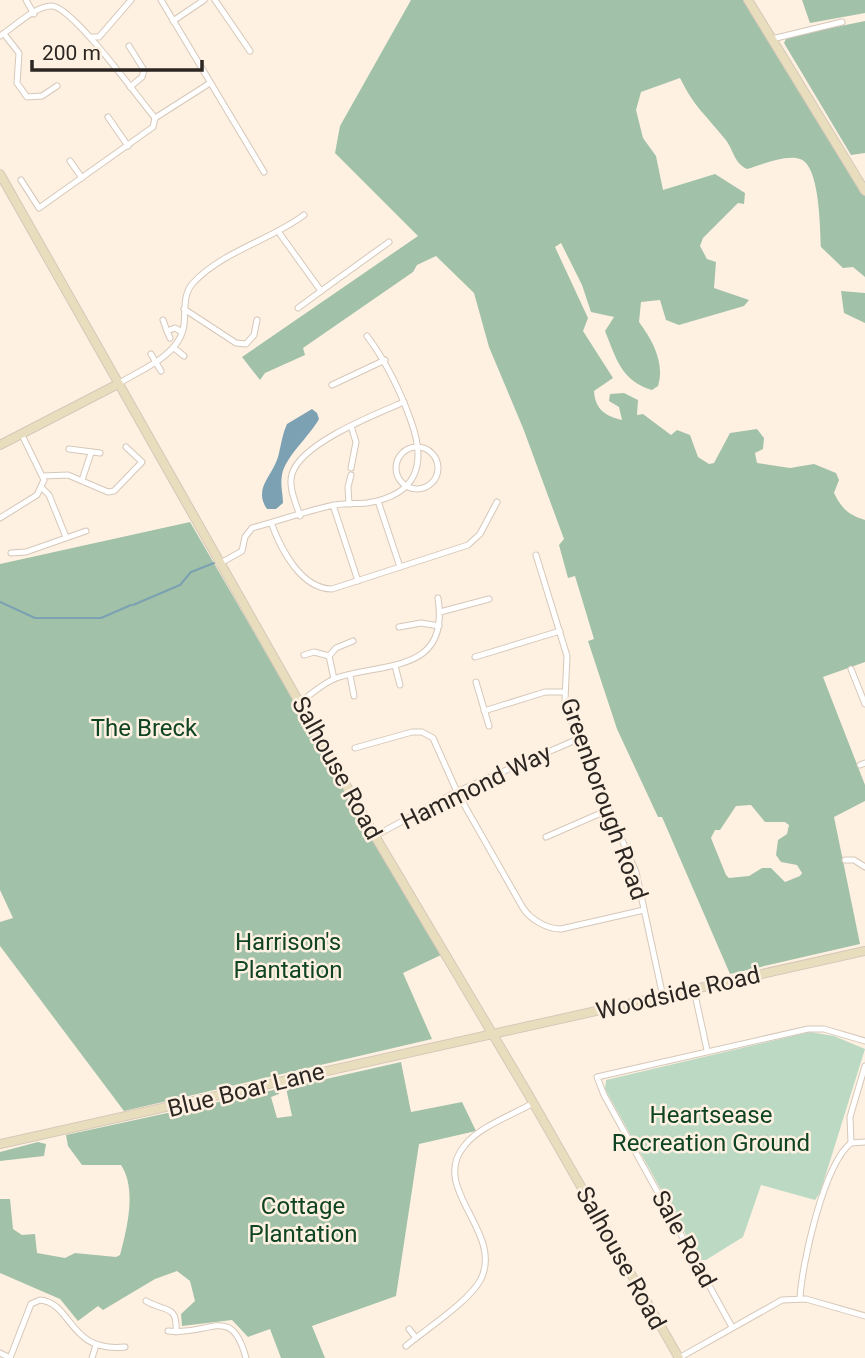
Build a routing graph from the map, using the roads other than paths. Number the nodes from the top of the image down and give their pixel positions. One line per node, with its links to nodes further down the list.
1 (26, 0): 9 (street)
2 (61, 0): 8 (street)
3 (131, 0): 13 (street)
4 (161, 0): 10 (street)
5 (204, 0): 10 (street)
6 (215, 0): 16 (street)
7 (748, 0): 14 (street)
8 (57, 7): 9 (street); 13 (street)
9 (34, 14): 12 (street)
10 (173, 21): 17 (street)
11 (842, 22): 14 (street)
12 (2, 35): 18 (street)
13 (91, 37): 19 (street)
14 (772, 39): 28 (street)
15 (129, 46): 19 (street)
16 (250, 51)
17 (209, 83): 21 (street); 24 (street)
18 (57, 86)
19 (130, 87): 21 (street)
20 (108, 117): 22 (street)
21 (155, 118): 22 (street)
22 (128, 146): 26 (street)
23 (70, 161): 26 (street)
24 (264, 172)
25 (0, 174): 47 (street, Salhouse Road)
26 (82, 178): 27 (street)
27 (22, 180)
28 (865, 191)
29 (304, 215): 30 (street)
30 (280, 234): 32 (street); 34 (street)
31 (389, 242): 32 (street)
32 (321, 291): 33 (street)
33 (298, 308)
34 (184, 309): 36 (street); 38 (street)
35 (163, 320): 37 (street)
36 (257, 320)
37 (167, 331): 38 (street); 40 (street)
38 (182, 332): 41 (street)
39 (367, 336): 44 (street)
40 (170, 338)
41 (174, 348): 43 (street); 45 (street)
42 (151, 354): 45 (street)
43 (184, 356)
44 (385, 360): 48 (street); 49 (street)
45 (155, 362): 46 (street); 47 (street)
46 (161, 372)
47 (118, 384): 51 (street); 80 (street, Salhouse Road)
48 (332, 385)
49 (404, 402): 50 (street); 54 (street)
50 (351, 425): 60 (street); 72 (street)
51 (20, 433): 52 (street); 62 (street)
52 (0, 445)
53 (126, 447): 58 (street)
54 (419, 447): 64 (street); 64 (street); 64 (street)
55 (69, 449): 56 (street)
56 (91, 453): 57 (street); 63 (street)
57 (100, 453)
58 (142, 462): 59 (street); 66 (street)
59 (149, 468)
60 (351, 468)
61 (351, 475): 70 (street)
62 (43, 476): 63 (street); 65 (street)
63 (82, 480): 66 (street)
64 (407, 486): 68 (street)
65 (42, 488): 73 (street); 76 (street)
66 (114, 491): 67 (street)
67 (119, 498)
68 (378, 500): 70 (street); 82 (street)
69 (497, 502): 82 (street)
70 (349, 504): 71 (street)
71 (333, 505): 72 (street); 83 (street)
72 (300, 516): 74 (street)
73 (0, 518)
74 (272, 525): 80 (street); 83 (street)
75 (86, 531): 76 (street)
76 (66, 537): 77 (street)
77 (11, 553)
78 (536, 555): 79 (street, Greenborough Road)
79 (538, 563): 81 (street); 90 (street, Greenborough Road)
80 (219, 564): 104 (street, Salhouse Road)
81 (530, 566)
82 (400, 567): 83 (street)
83 (358, 581)
84 (438, 598): 87 (street)
85 (489, 598): 87 (street)
86 (432, 608): 87 (street)
87 (440, 609): 88 (street)
88 (439, 626): 89 (street); 95 (street)
89 (399, 627)
90 (559, 631): 94 (street); 101 (street, Greenborough Road)
91 (353, 641): 93 (street)
92 (304, 655): 93 (street)
93 (329, 656): 98 (street)
94 (475, 656)
95 (395, 666): 97 (street); 100 (street)
96 (851, 669): 102 (street)
97 (350, 675): 98 (street); 103 (street)
98 (334, 679): 104 (street)
99 (476, 682): 106 (street)
100 (400, 685)
101 (564, 692): 106 (street); 108 (street, Greenborough Road)
102 (863, 694): 105 (street)
103 (354, 696)
104 (300, 702): 114 (street, Salhouse Road)
105 (865, 704)
106 (484, 711): 107 (street)
107 (489, 726)
108 (578, 739): 112 (street, Hammond Way); 113 (street, Greenborough Road)
109 (363, 746): 110 (street); 111 (street); 112 (street)
110 (355, 748)
111 (365, 754)
112 (456, 792): 114 (street, Hammond Way); 120 (street)
113 (608, 810): 115 (street); 120 (street, Greenborough Road)
114 (375, 836): 124 (street, Salhouse Road)
115 (546, 837)
116 (855, 850): 118 (street)
117 (845, 860): 118 (street)
118 (854, 860): 119 (street)
119 (865, 867)
120 (644, 910): 123 (street, Greenborough Road)
121 (865, 951): 122 (street, Woodside Road)
122 (694, 990): 123 (street, Woodside Road); 126 (street)
123 (663, 997): 124 (street, Woodside Road)
124 (492, 1035): 128 (street, Salhouse Road); 131 (street, Blue Boar Lane)
125 (865, 1041): 126 (street, Sale Road)
126 (707, 1050): 135 (street, Sale Road)
127 (865, 1066): 129 (street)
128 (533, 1103): 139 (street); 147 (street, Salhouse Road)
129 (851, 1143): 130 (street); 132 (street)
130 (865, 1143)
131 (0, 1144)
132 (800, 1298): 134 (street); 135 (street)
133 (146, 1301): 138 (street)
134 (865, 1316)
135 (732, 1327): 147 (street)
136 (409, 1329): 139 (street)
137 (168, 1331): 138 (street)
138 (176, 1332): 146 (street)
139 (416, 1338): 141 (street)
140 (96, 1345): 142 (street); 144 (street); 145 (street)
141 (406, 1346)
142 (125, 1347)
143 (0, 1353): 144 (street)
144 (10, 1358)
145 (92, 1358)
146 (246, 1358)
147 (679, 1358)

